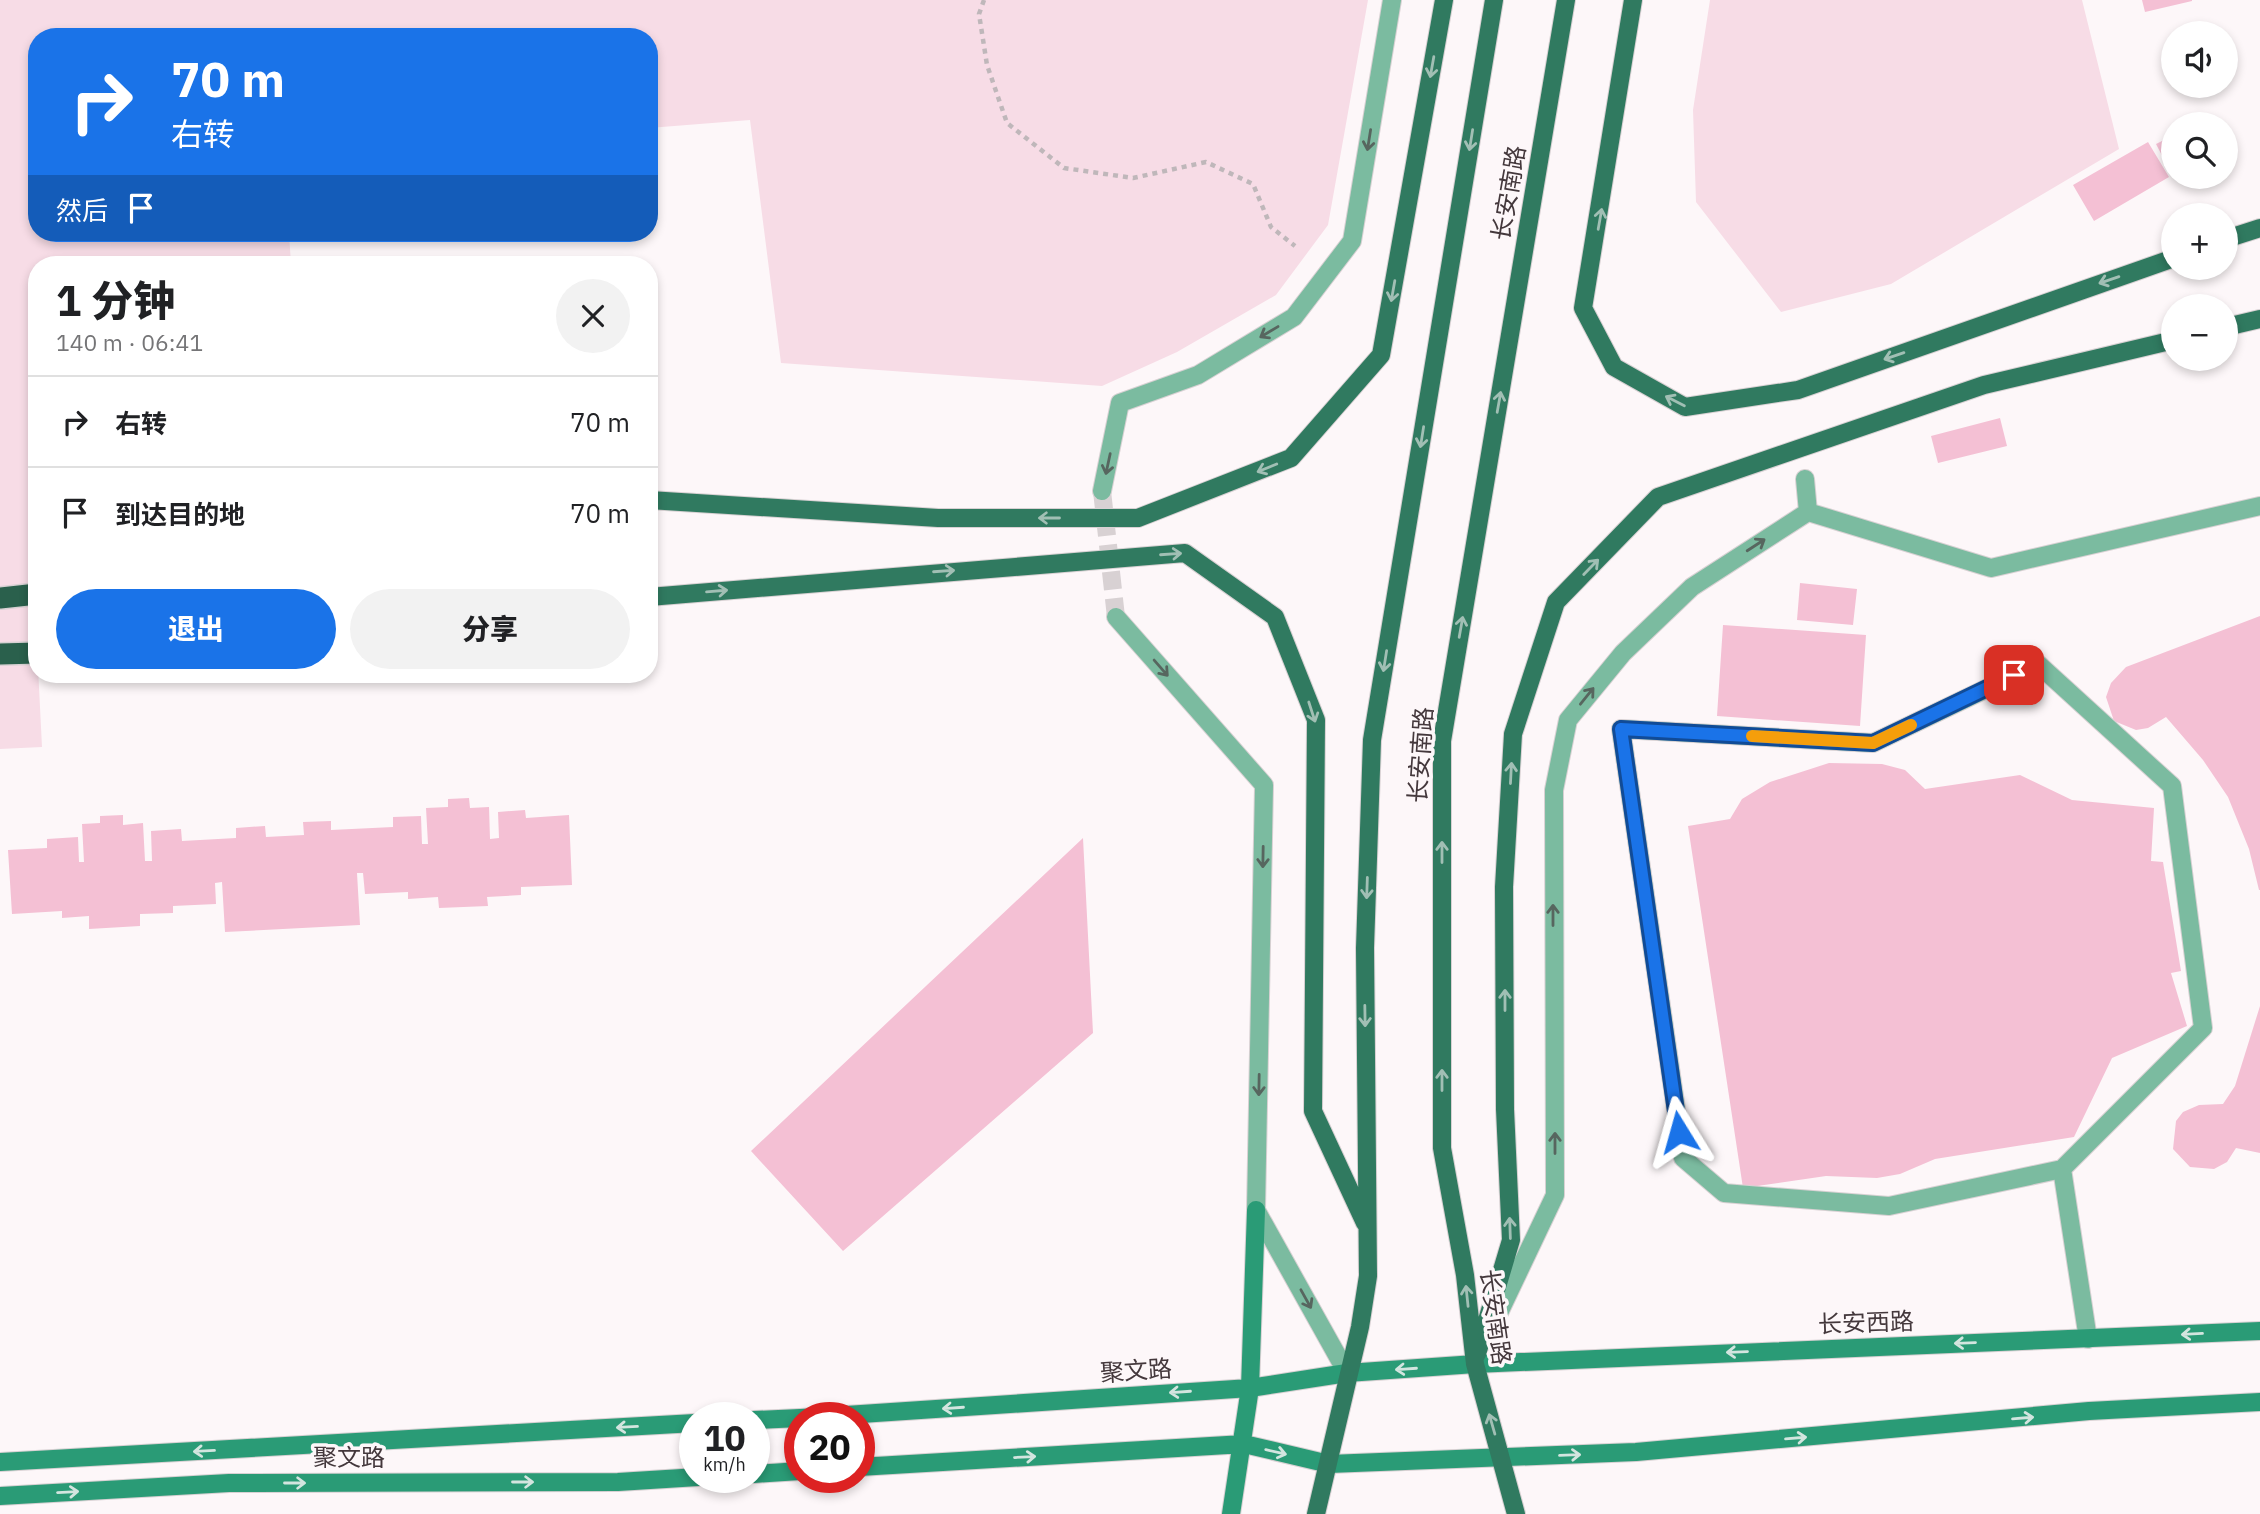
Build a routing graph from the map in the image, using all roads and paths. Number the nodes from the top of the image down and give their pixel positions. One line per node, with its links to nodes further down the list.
1 (984, 0): 9 (path)
2 (1392, 0): 15 (street, one-way to 15)
3 (1444, 0): 16 (main road, one-way to 16)
4 (1494, 0): 27 (main road, 长安南路, one-way to 27)
5 (1566, 0): 30 (main road, 长安南路, one-way to 5)
6 (1633, 0): 10 (main road, one-way to 6)
7 (2260, 228): 8 (main road)
8 (2238, 235)
9 (1296, 246)
10 (2161, 263)
11 (2260, 319): 12 (main road)
12 (2238, 324)
13 (2161, 343): 30 (main road, one-way to 13)
14 (1805, 479): 18 (street)
15 (1102, 491)
16 (658, 501)
17 (2260, 506): 18 (street)
18 (1808, 512): 30 (street, one-way to 18)
19 (28, 595): 21 (highway)
20 (658, 596): 27 (main road, one-way to 27)
21 (0, 598)
22 (1116, 617): 26 (street, one-way to 26)
23 (28, 653): 24 (highway)
24 (0, 654)
25 (2062, 1169): 25 (street); 29 (street)
26 (1256, 1210): 31 (street, one-way to 31); 32 (street)
27 (1368, 1230): 31 (main road, 长安南路)
28 (2260, 1331): 29 (street, 长安西路, one-way to 29)
29 (2088, 1339): 30 (street, 长安西路, one-way to 30)
30 (1475, 1364): 31 (street, 聚文路, one-way to 31); 37 (main road, 长安南路, one-way to 30)
31 (1348, 1373): 32 (street, 聚文路); 39 (main road, 长安南路)
32 (1250, 1388): 34 (street, 聚文路, one-way to 34); 36 (street)
33 (2260, 1402): 37 (street, one-way to 33)
34 (875, 1413)
35 (679, 1424): 38 (street, 聚文路, one-way to 38)
36 (1244, 1444): 39 (street, one-way to 39); 40 (street, one-way to 36); 43 (street)
37 (1502, 1458): 39 (street); 45 (main road, 长安南路)
38 (0, 1462)
39 (1329, 1464): 44 (main road, 长安南路)
40 (875, 1466)
41 (679, 1478): 42 (street, 聚文路, one-way to 41)
42 (0, 1496)
43 (1231, 1514)
44 (1316, 1514)
45 (1516, 1514)

